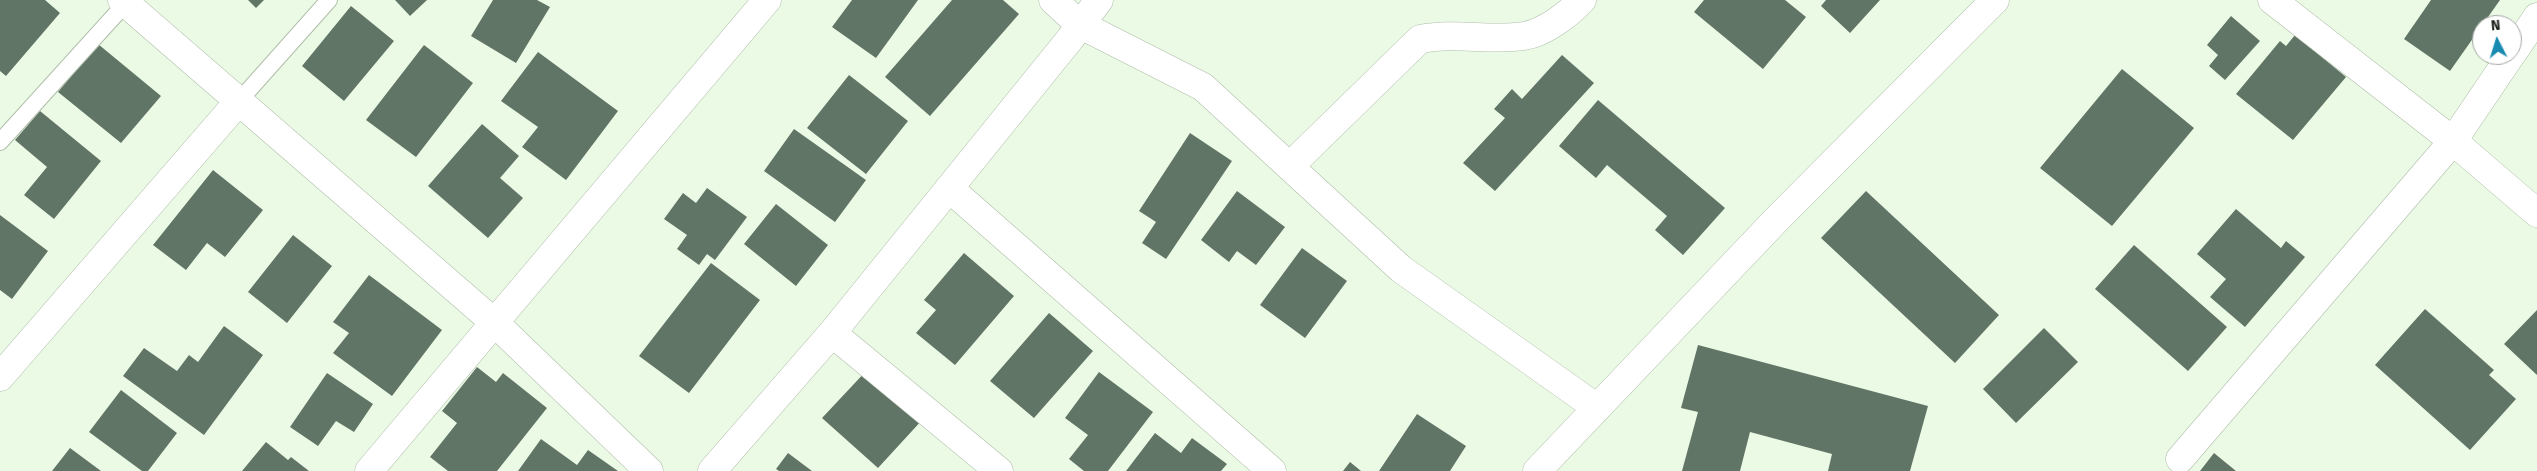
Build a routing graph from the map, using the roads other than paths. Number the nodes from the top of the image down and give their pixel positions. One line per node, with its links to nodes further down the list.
1 (329, 0): 13 (lane)
2 (767, 0): 19 (street)
3 (1053, 0): 10 (street)
4 (1099, 0): 10 (street)
5 (1582, 0): 16 (street)
6 (1995, 0): 22 (street)
7 (2272, 0): 14 (street)
8 (124, 2): 13 (street); 15 (lane)
9 (2537, 17): 11 (street)
10 (1079, 24): 16 (street); 17 (street)
11 (2522, 39)
12 (2505, 65): 14 (street)
13 (239, 101): 19 (street); 21 (street)
14 (2453, 141): 18 (street); 23 (street)
15 (0, 142)
16 (1290, 166): 22 (street)
17 (949, 188): 20 (street); 28 (street)
18 (2537, 213)
19 (495, 322): 24 (street); 25 (street)
20 (832, 333): 26 (street); 27 (street)
21 (0, 378)
22 (1597, 408): 29 (street)
23 (2180, 459)
24 (368, 471)
25 (649, 471)
26 (712, 471)
27 (999, 471)
28 (1272, 471)
29 (1537, 471)

